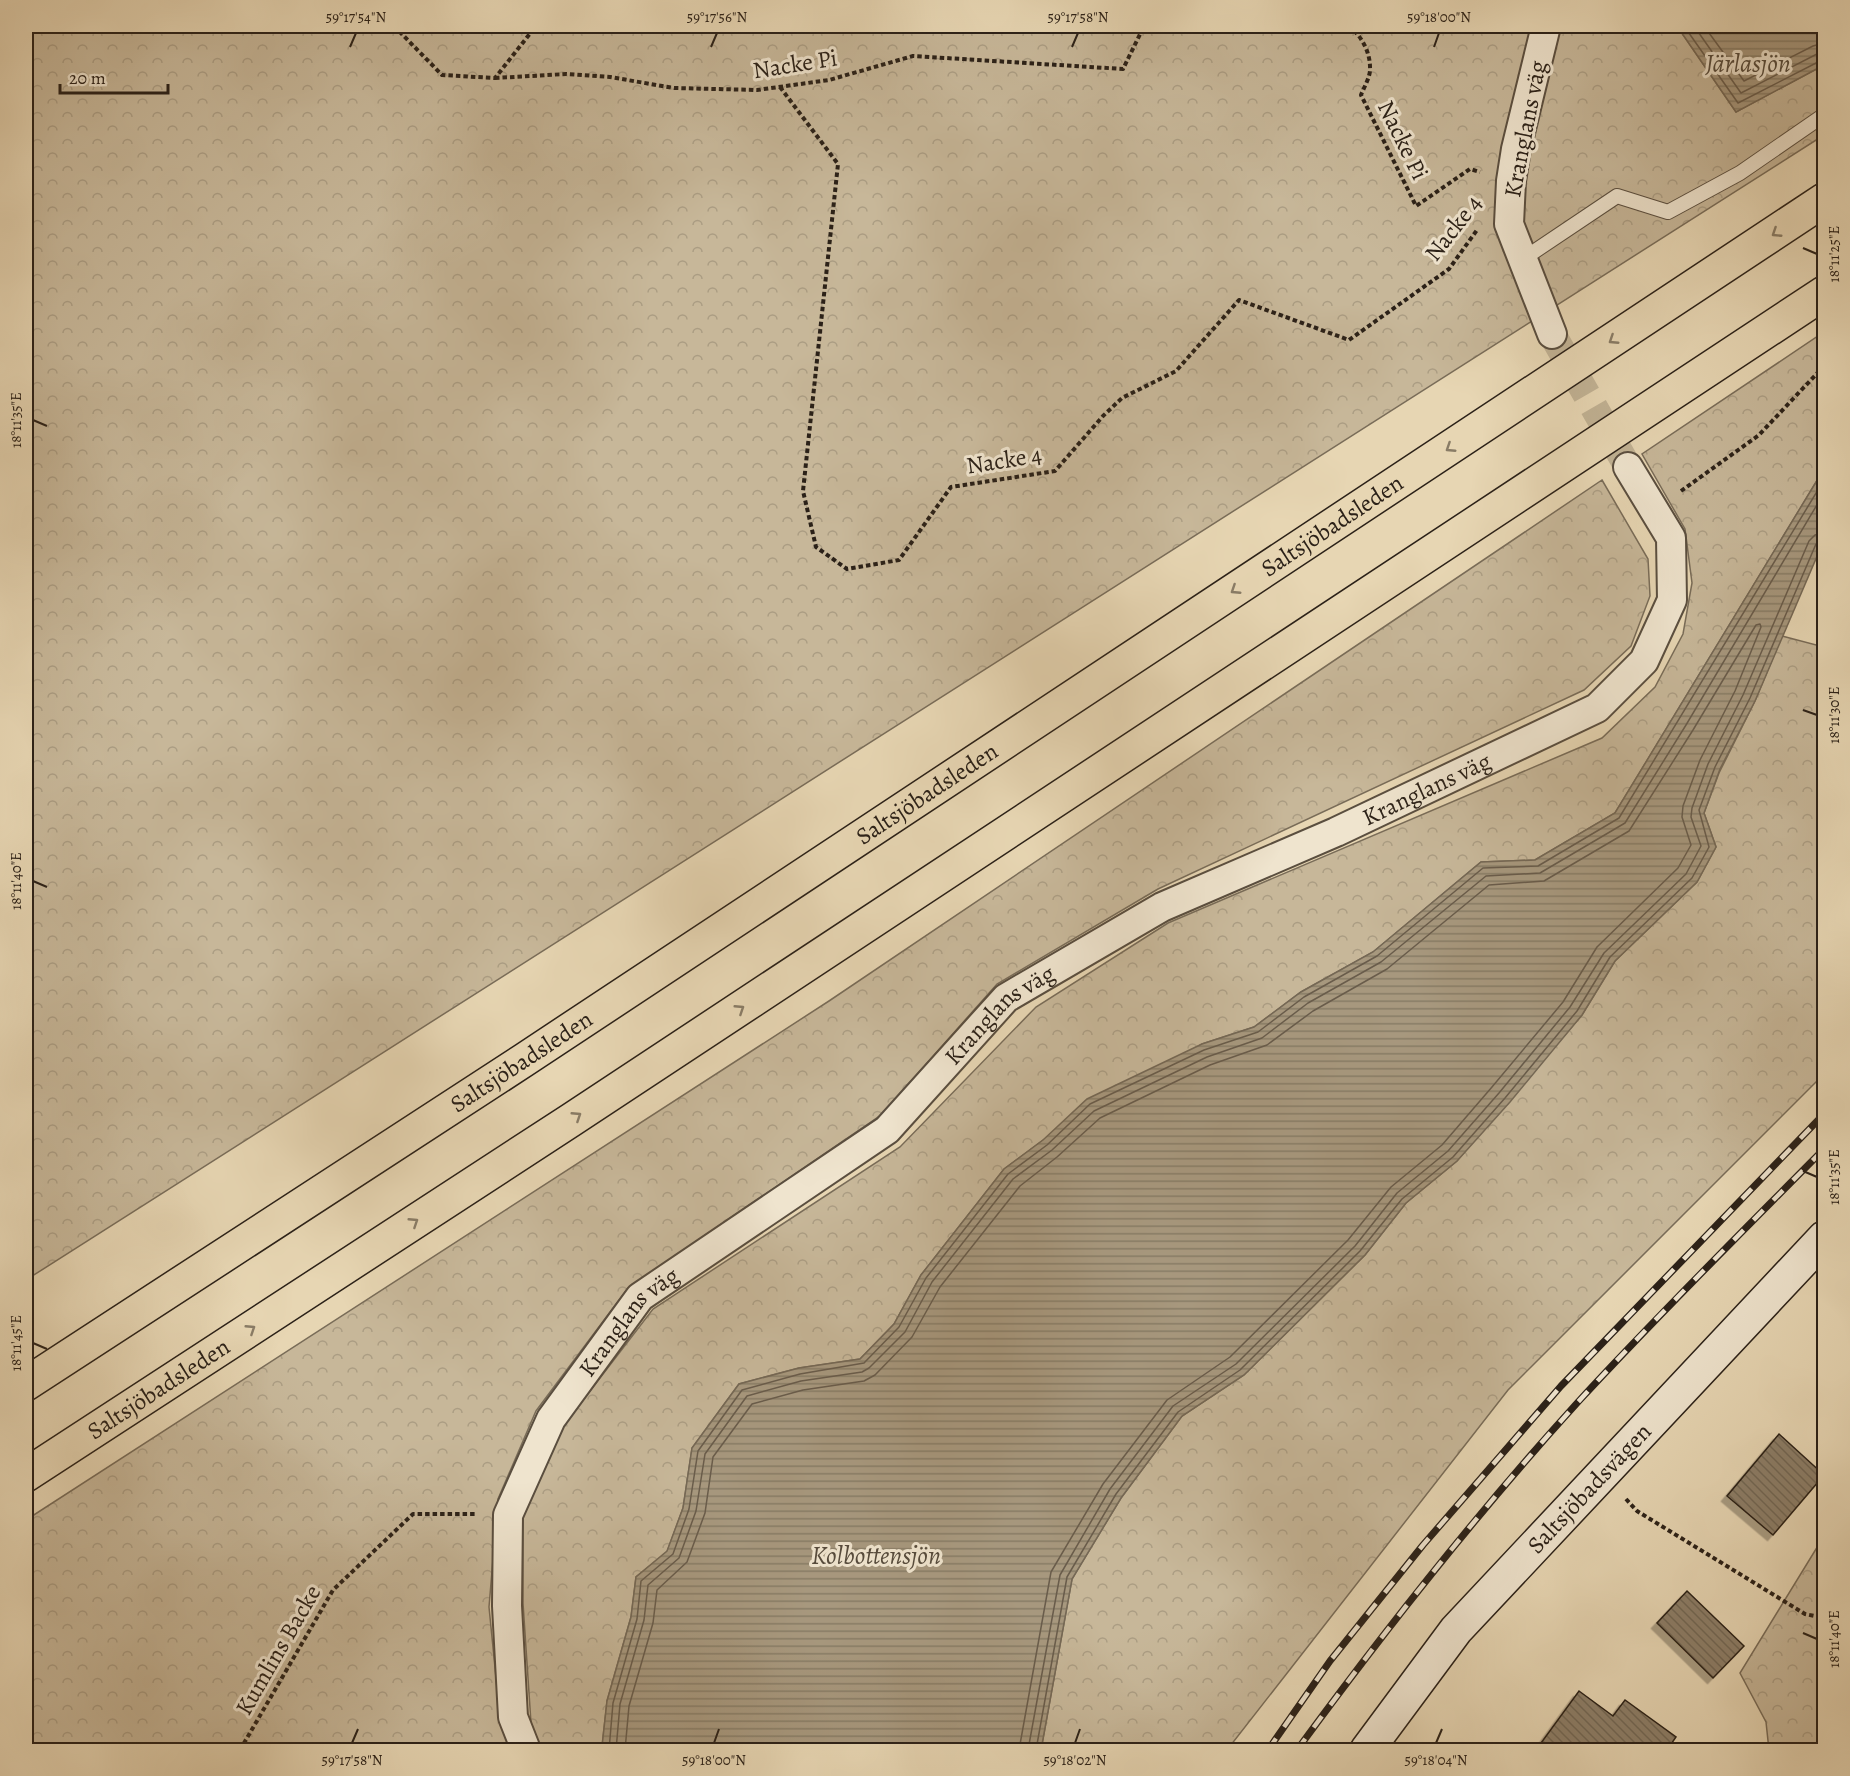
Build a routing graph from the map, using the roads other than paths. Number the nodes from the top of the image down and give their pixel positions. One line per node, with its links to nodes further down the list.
1 (1546, 26): 4 (street, Kranglans väg)
2 (1824, 115): 4 (lane)
3 (1824, 200): 9 (highway, Saltsjöbadsleden, one-way to 9)
4 (1523, 259): 6 (street, Kranglans väg)
5 (1824, 293): 10 (highway, Saltsjöbadsleden, one-way to 5)
6 (1552, 334)
7 (1628, 467): 11 (street, Kranglans väg)
8 (1824, 1238): 12 (street, Saltsjöbadsvägen)
9 (26, 1384)
10 (26, 1475)
11 (525, 1750)
12 (1367, 1750)

